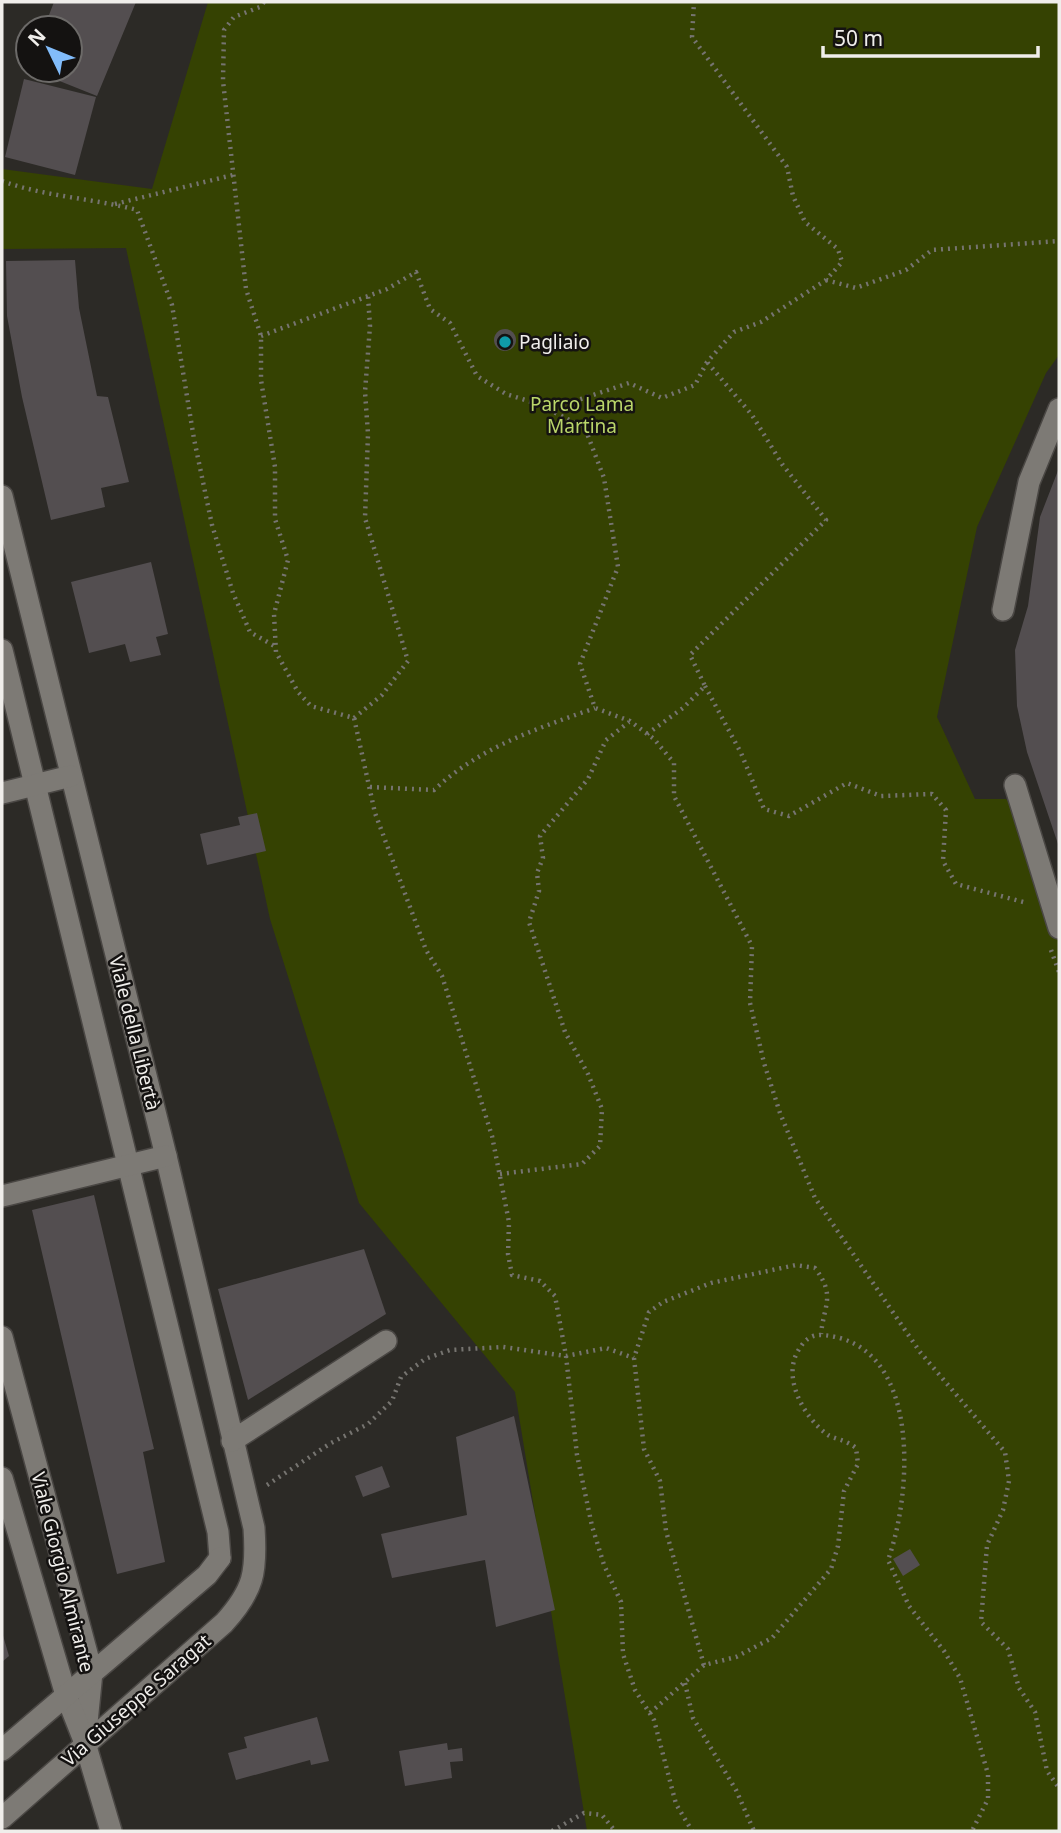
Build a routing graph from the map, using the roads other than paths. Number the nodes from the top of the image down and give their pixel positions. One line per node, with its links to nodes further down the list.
1 (1059, 410): 3 (street)
2 (2, 496): 6 (street, Viale della Libertà)
3 (1003, 610)
4 (2, 650): 5 (street, Viale della Libertà)
5 (11, 728): 7 (street, Viale della Libertà)
6 (71, 776): 7 (street); 11 (street, Viale della Libertà)
7 (34, 785): 9 (street); 12 (street, Viale della Libertà)
8 (1015, 785): 10 (street)
9 (2, 793)
10 (1053, 936)
11 (166, 1156): 12 (street); 16 (street, Viale della Libertà)
12 (128, 1166): 13 (street); 18 (street, Viale della Libertà)
13 (2, 1196)
14 (2, 1338): 20 (street, Viale Giorgio Almirante)
15 (386, 1342): 16 (street)
16 (232, 1441): 19 (street, Viale della Libertà)
17 (2, 1478): 21 (street, Viale Giorgio Almirante)
18 (219, 1558): 19 (street); 20 (street)
19 (256, 1572): 22 (street, Via Giuseppe Saragat)
20 (92, 1672): 21 (street); 22 (street, Viale Giorgio Almirante)
21 (66, 1695): 22 (street, Viale Giorgio Almirante); 23 (street)
22 (85, 1742): 24 (street, Via Giuseppe Saragat); 25 (street)
23 (2, 1750)
24 (2, 1818)
25 (111, 1831)

